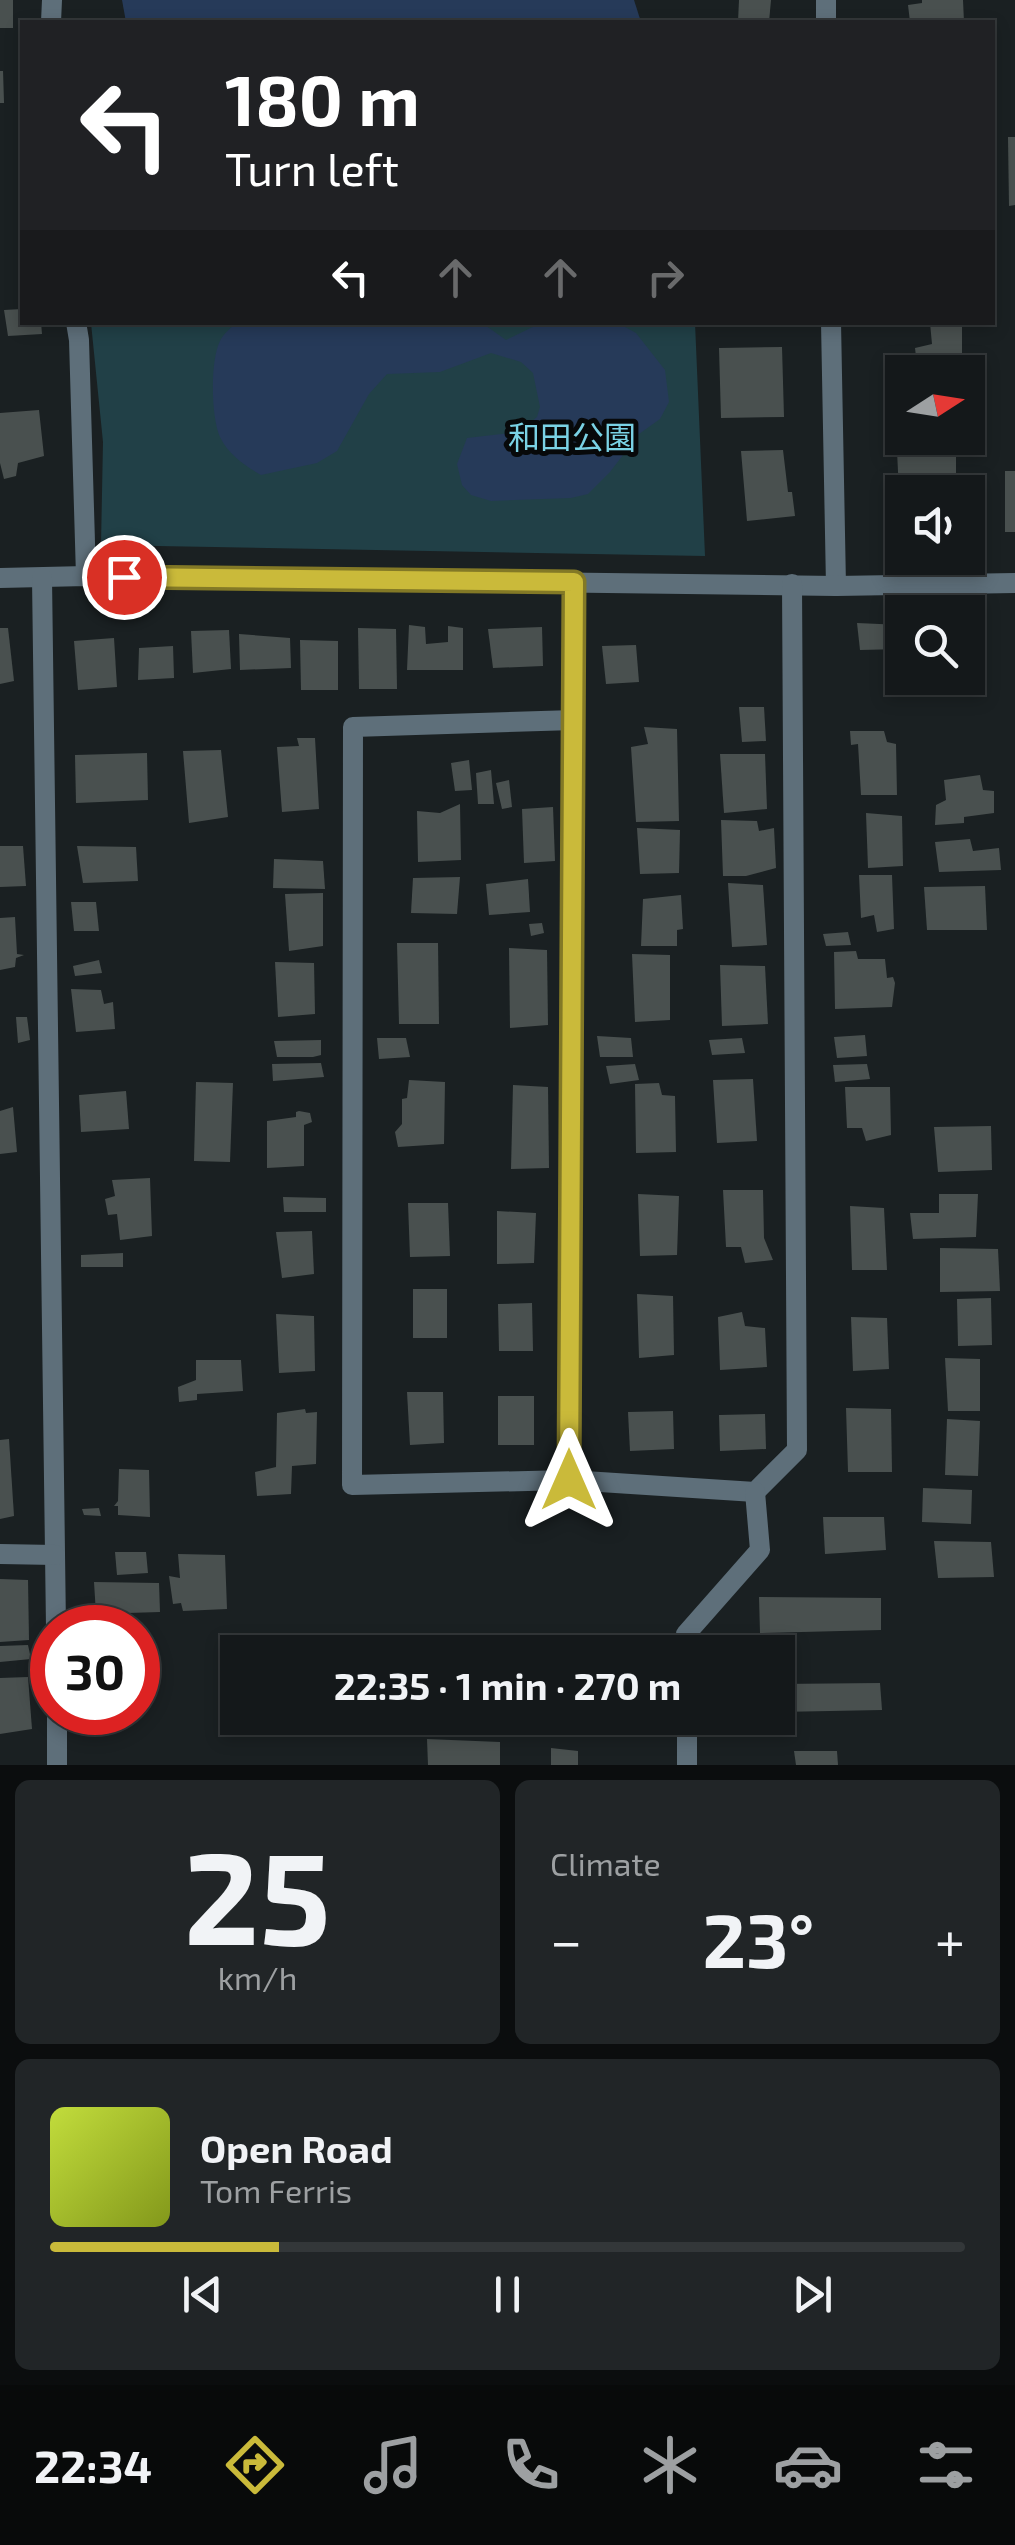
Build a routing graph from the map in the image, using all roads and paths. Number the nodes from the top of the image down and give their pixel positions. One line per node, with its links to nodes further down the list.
1 (76, 325): 3 (street)
2 (831, 325): 9 (street)
3 (86, 576): 5 (street); 6 (street)
4 (0, 578): 5 (street)
5 (42, 578): 14 (street)
6 (574, 582): 8 (street); 10 (street)
7 (1015, 583): 9 (street)
8 (792, 584): 9 (street); 12 (street)
9 (836, 586)
10 (574, 720): 11 (street); 11 (street)
11 (569, 1480): 12 (street)
12 (756, 1492): 16 (street)
13 (0, 1554): 14 (street)
14 (54, 1554): 15 (street)
15 (55, 1605)
16 (686, 1635)
17 (57, 1735): 19 (street)
18 (687, 1735): 20 (street)
19 (58, 1765)
20 (687, 1765)

